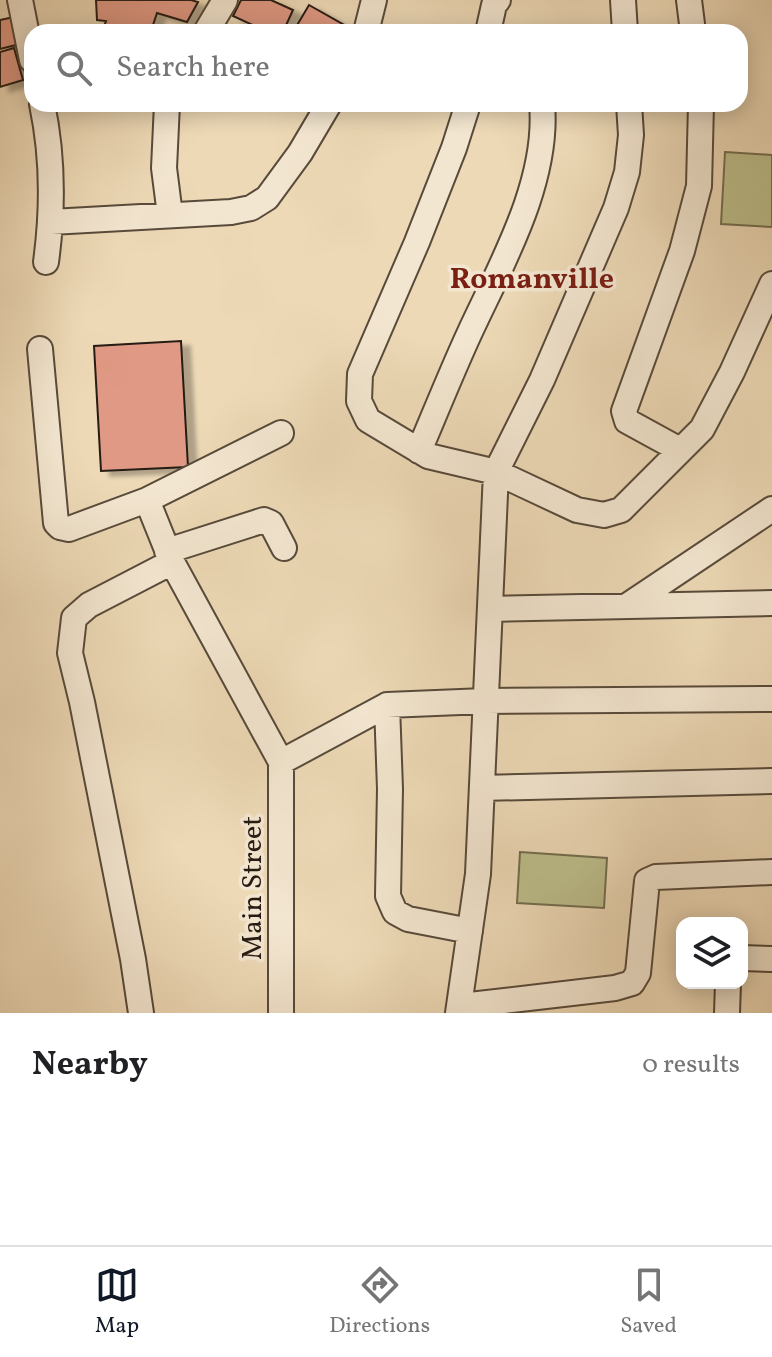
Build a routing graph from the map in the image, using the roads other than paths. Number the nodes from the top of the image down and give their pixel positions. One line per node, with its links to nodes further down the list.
1 (20, 0): 7 (street)
2 (225, 0): 8 (street)
3 (374, 0): 9 (street)
4 (498, 0): 10 (street)
5 (623, 0): 11 (street)
6 (689, 0): 12 (street)
7 (25, 24)
8 (211, 24)
9 (368, 24)
10 (490, 24)
11 (624, 24)
12 (692, 24)
13 (43, 112): 21 (street)
14 (167, 112): 20 (street)
15 (324, 112): 20 (street)
16 (465, 112): 27 (street)
17 (543, 112): 27 (street)
18 (630, 112): 28 (street)
19 (701, 112): 26 (street)
20 (170, 215): 21 (street)
21 (51, 222): 22 (street)
22 (46, 262)
23 (772, 284): 26 (street)
24 (40, 349): 29 (street)
25 (281, 433): 29 (street)
26 (680, 450): 28 (street)
27 (419, 451): 28 (street)
28 (496, 472): 35 (street)
29 (147, 500): 32 (street)
30 (772, 509): 34 (street)
31 (284, 548): 32 (street)
32 (170, 557): 39 (street); 48 (street)
33 (772, 603): 34 (street)
34 (627, 606): 35 (street)
35 (490, 609): 37 (street)
36 (772, 699): 37 (street)
37 (485, 701): 38 (street); 41 (street)
38 (387, 705): 39 (street); 43 (street)
39 (281, 762): 49 (street, Main Street)
40 (772, 781): 41 (street)
41 (482, 788): 43 (street)
42 (772, 872): 47 (street)
43 (470, 931): 47 (street)
44 (748, 958): 45 (street)
45 (772, 959)
46 (728, 989): 50 (street)
47 (459, 1009)
48 (141, 1013)
49 (281, 1013)
50 (727, 1013)

